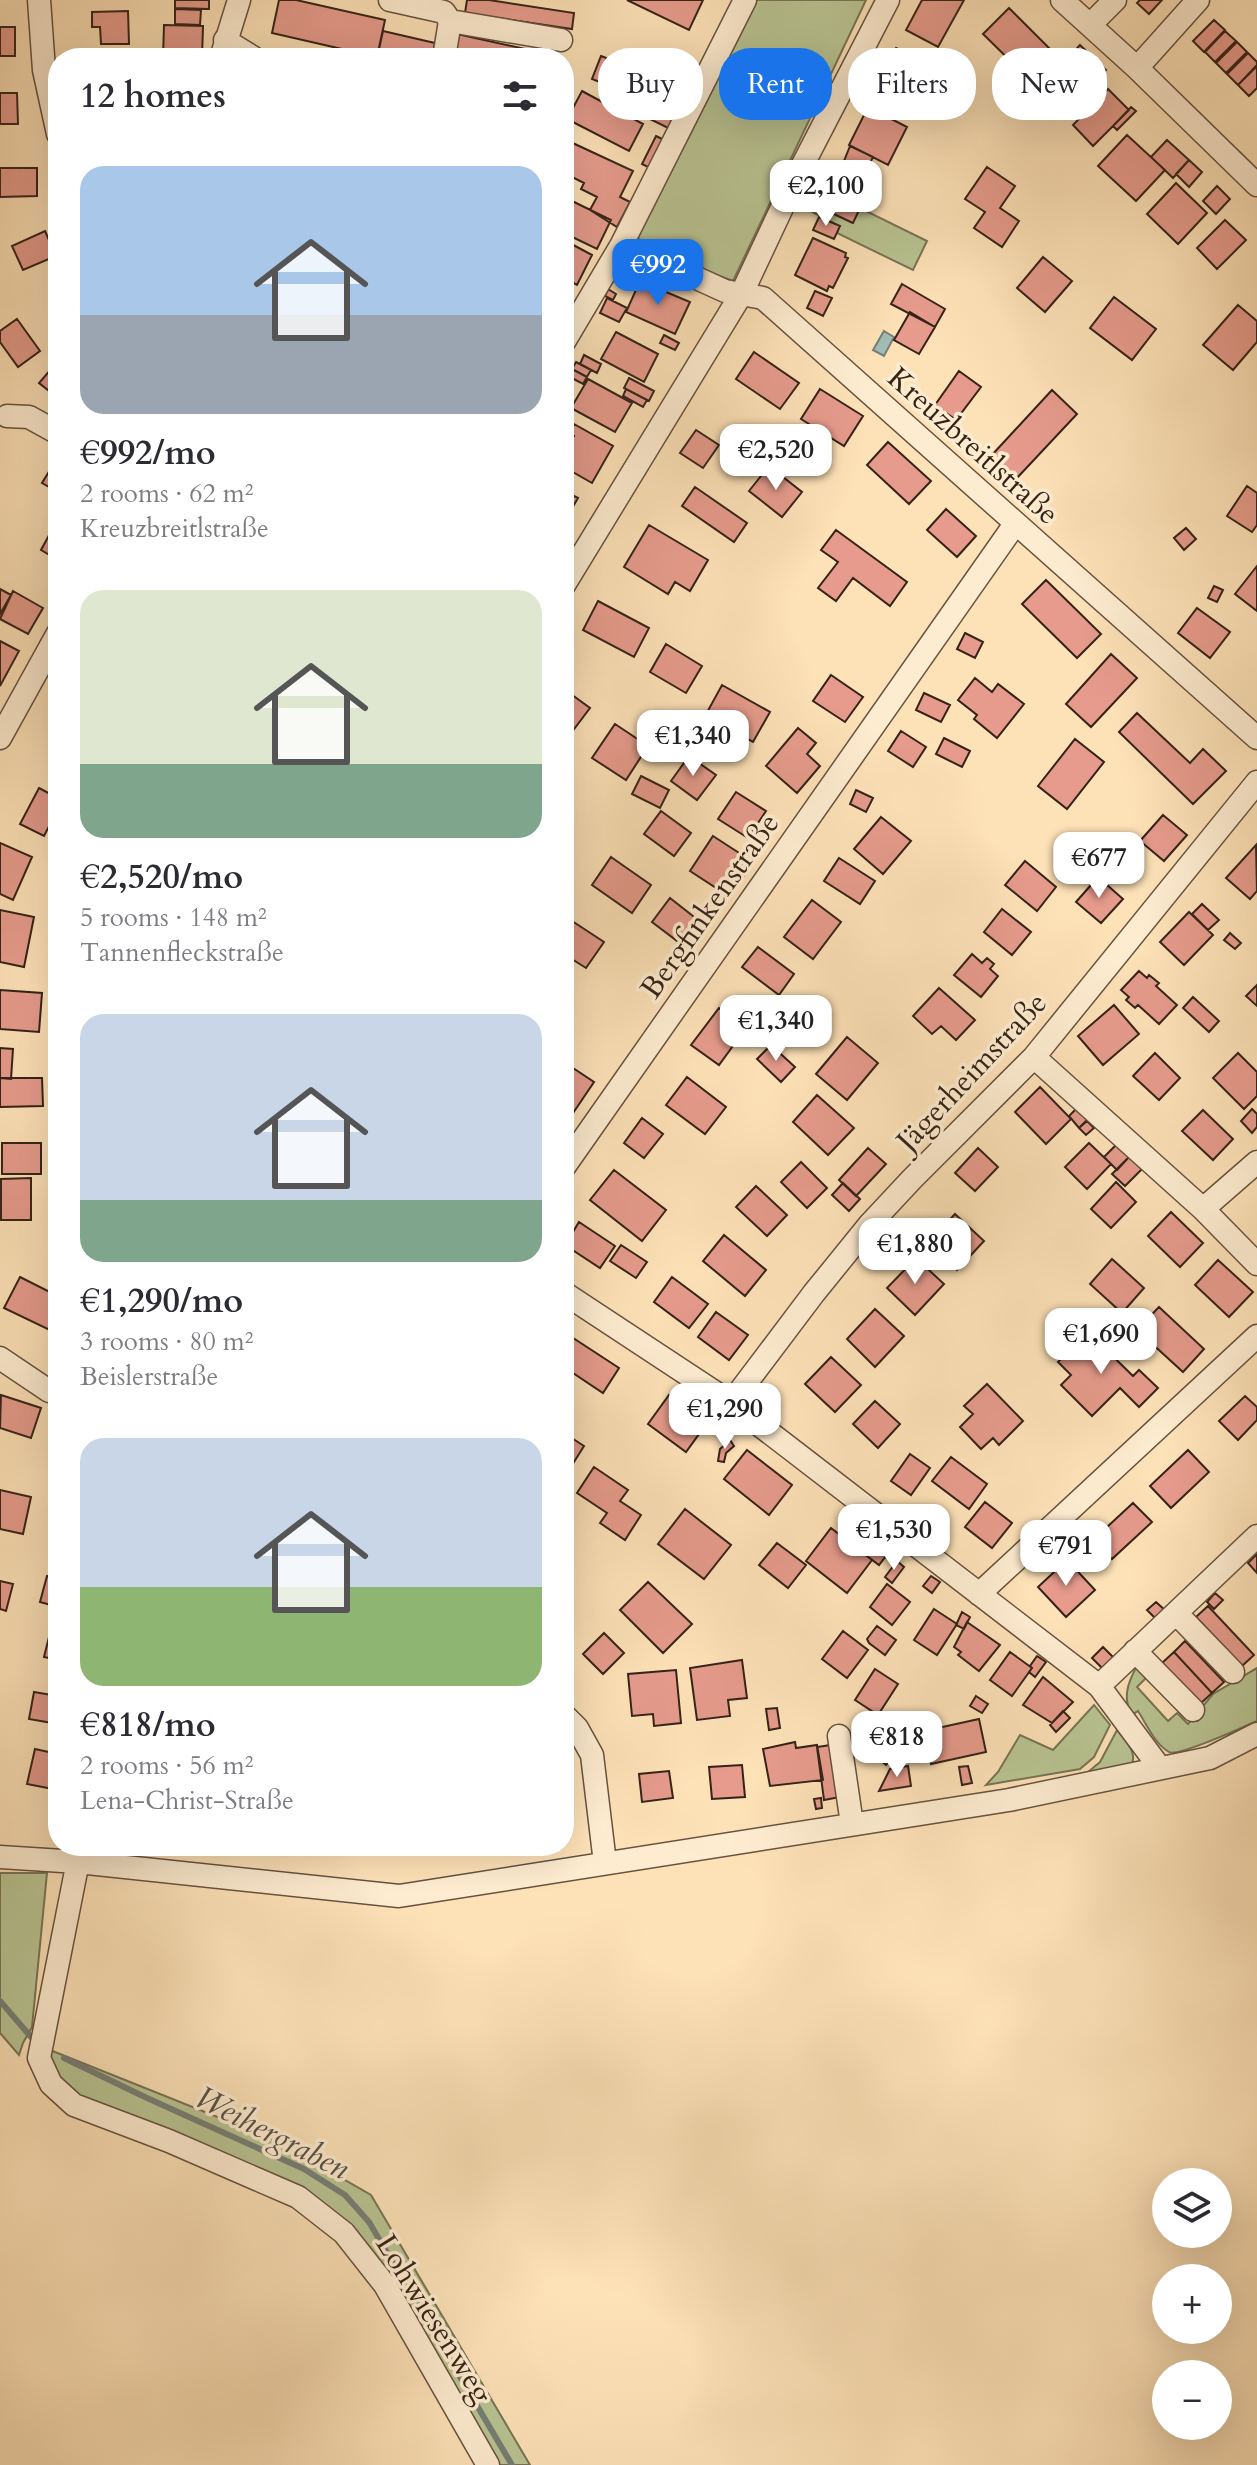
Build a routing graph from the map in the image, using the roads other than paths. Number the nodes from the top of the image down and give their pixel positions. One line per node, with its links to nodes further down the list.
1 (39, 0): 15 (street)
2 (239, 0): 12 (street)
3 (390, 0): 9 (street)
4 (745, 0): 17 (street)
5 (888, 0): 18 (street)
6 (1062, 0): 10 (street)
7 (1115, 0): 10 (street)
8 (1198, 0): 14 (street)
9 (450, 21): 11 (street); 13 (street)
10 (1090, 25): 14 (street)
11 (561, 40)
12 (223, 48)
13 (446, 48)
14 (1137, 68): 16 (street)
15 (48, 88)
16 (1257, 185)
17 (622, 244): 18 (street, Kreuzbreitlstraße); 19 (street)
18 (742, 293): 22 (street, Kreuzbreitlstraße); 23 (street)
19 (574, 325)
20 (7, 416): 21 (street)
21 (48, 427)
22 (1015, 524): 26 (street, Kreuzbreitlstraße); 29 (street, Bergfinkenstraße)
23 (574, 561)
24 (48, 651): 25 (street)
25 (0, 738)
26 (1257, 738)
27 (1257, 782): 28 (street, Jägerheimstraße)
28 (1034, 1057): 31 (street); 37 (street, Jägerheimstraße)
29 (574, 1153)
30 (1257, 1162): 31 (street)
31 (1203, 1209): 32 (street)
32 (1257, 1264)
33 (574, 1300): 37 (street)
34 (1257, 1336): 39 (street)
35 (0, 1358): 36 (street)
36 (48, 1390)
37 (731, 1403): 39 (street)
38 (1257, 1536): 40 (street)
39 (979, 1594): 43 (street)
40 (1176, 1613): 41 (street); 42 (street)
41 (1135, 1651): 43 (street); 44 (street)
42 (1233, 1672)
43 (1099, 1686): 48 (street)
44 (1193, 1710)
45 (574, 1725): 54 (street)
46 (1257, 1734): 48 (street)
47 (839, 1736): 49 (street)
48 (1160, 1768): 49 (street)
49 (852, 1824): 54 (street)
50 (48, 1855): 53 (street)
51 (79, 1856): 55 (street, Lohwiesenweg)
52 (94, 1856): 54 (street)
53 (0, 1857)
54 (605, 1863)
55 (488, 2465)

